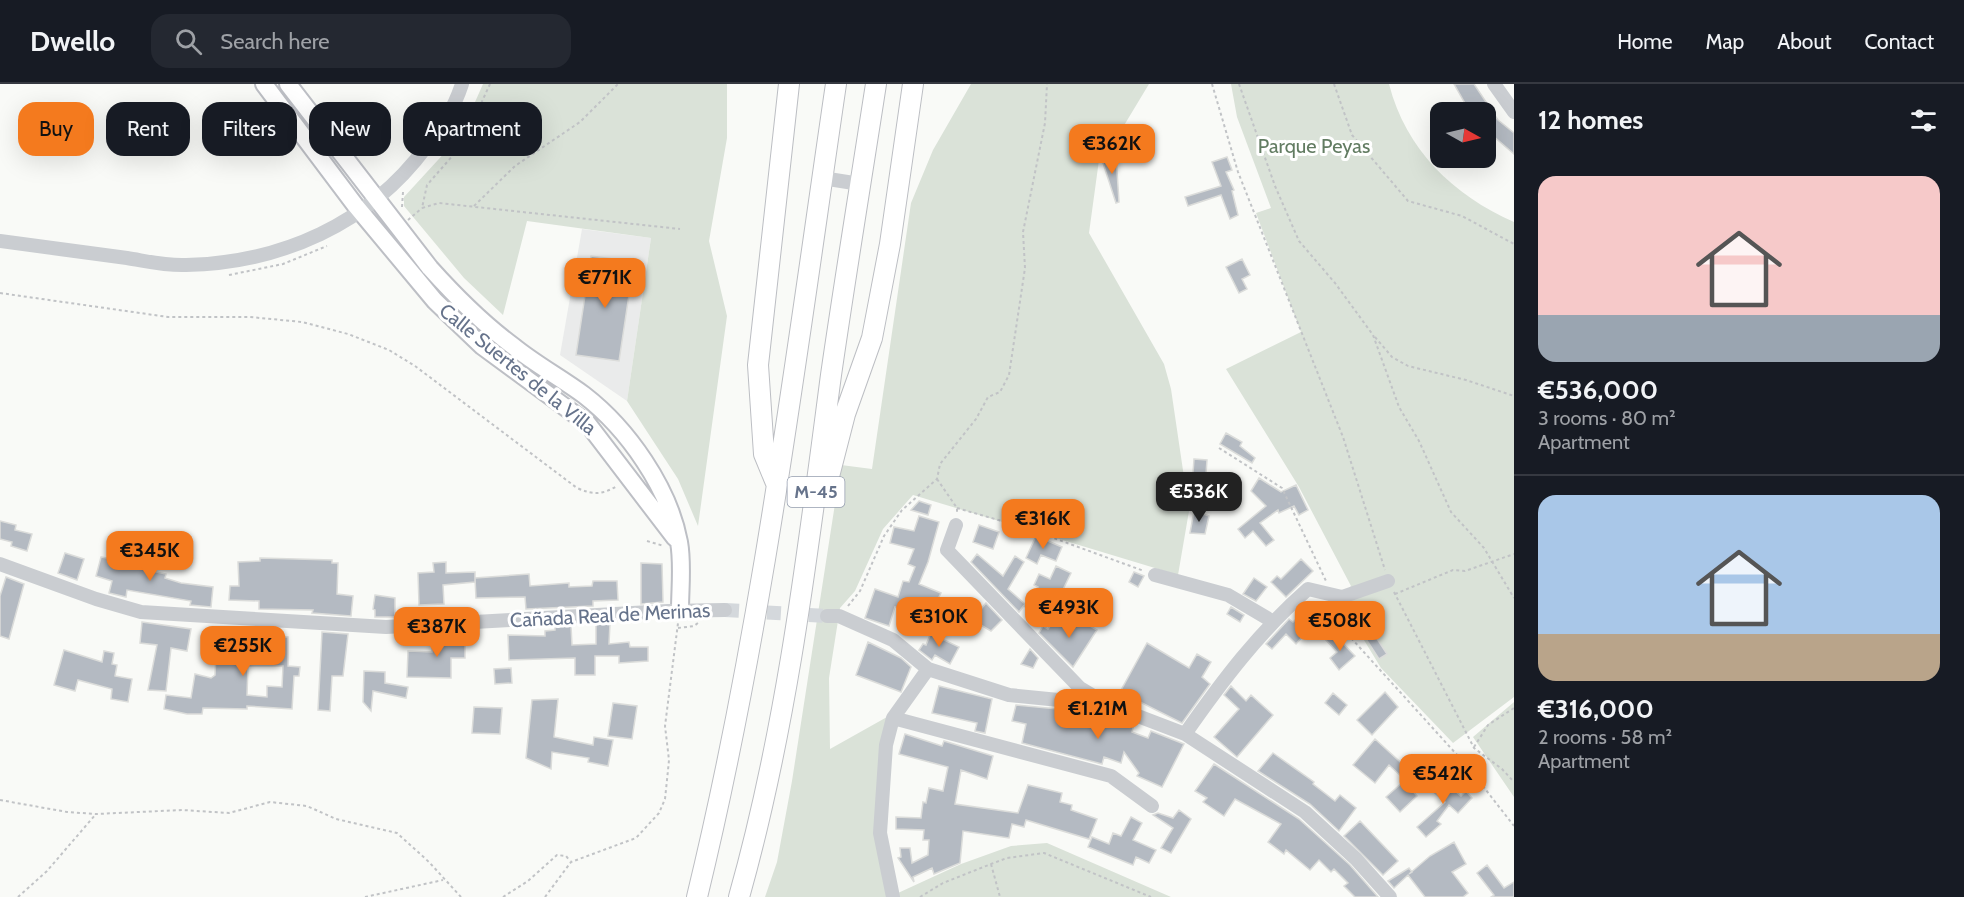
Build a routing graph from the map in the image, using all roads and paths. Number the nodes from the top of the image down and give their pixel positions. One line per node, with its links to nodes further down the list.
1 (264, 84): 23 (main road, Calle Suertes de la Villa)
2 (288, 84): 20 (main road, Calle Suertes de la Villa)
3 (462, 84): 20 (street)
4 (490, 84): 21 (path)
5 (618, 84): 22 (path)
6 (789, 84): 29 (highway)
7 (797, 84): 29 (highway)
8 (836, 84): 18 (highway, M-45)
9 (876, 84): 19 (highway, M-45)
10 (913, 84): 27 (highway)
11 (927, 84): 27 (highway)
12 (1047, 84): 34 (path)
13 (1212, 84): 45 (path)
14 (1239, 84): 31 (path)
15 (1334, 84): 28 (path)
16 (1494, 84): 17 (street)
17 (1514, 112)
18 (822, 178): 19 (street); 35 (highway, M-45)
19 (860, 184): 39 (highway, M-45)
20 (376, 199): 23 (street); 40 (main road, Calle Suertes de la Villa)
21 (422, 207): 22 (path); 24 (path)
22 (473, 207): 25 (path)
23 (360, 211): 26 (street); 40 (main road, Calle Suertes de la Villa)
24 (406, 221)
25 (680, 229)
26 (0, 241)
27 (890, 244): 39 (highway)
28 (1514, 244)
29 (770, 256): 35 (highway)
30 (0, 293): 36 (path)
31 (1373, 335): 32 (path); 42 (path)
32 (1514, 396)
33 (1219, 448): 48 (path)
34 (937, 479): 37 (path); 52 (path)
35 (776, 483): 73 (highway, M-45)
36 (619, 484)
37 (957, 508): 38 (path); 44 (path)
38 (956, 525): 55 (street)
39 (811, 532): 74 (highway, M-45)
40 (680, 544): 50 (main road, Calle Suertes de la Villa)
41 (1514, 554): 42 (path)
42 (1492, 562): 47 (path); 49 (path)
43 (0, 564): 50 (street, Cañada Real de Merinas)
44 (1155, 575): 53 (street)
45 (1388, 581): 47 (path); 48 (street)
46 (1308, 589): 48 (street); 53 (street); 64 (path)
47 (1395, 594): 59 (path)
48 (1333, 595)
49 (1514, 598)
50 (680, 610): 51 (street, Cañada Real de Merinas); 65 (path)
51 (726, 610)
52 (833, 616): 54 (street)
53 (1272, 621): 58 (street)
54 (928, 669): 55 (street); 57 (street)
55 (1108, 705): 58 (street)
56 (1514, 708): 59 (path)
57 (893, 718): 62 (street); 75 (street)
58 (1185, 734): 79 (street)
59 (1474, 748): 60 (path)
60 (1514, 782)
61 (0, 800): 63 (path)
62 (1152, 806)
63 (96, 813): 67 (path); 68 (path)
64 (1514, 826)
65 (571, 862): 71 (path); 72 (path)
66 (991, 864): 76 (path); 77 (path); 78 (path)
67 (443, 880): 69 (path); 70 (path)
68 (18, 897)
69 (365, 897)
70 (460, 897)
71 (503, 897)
72 (545, 897)
73 (697, 897)
74 (739, 897)
75 (892, 897)
76 (920, 897)
77 (1000, 897)
78 (1151, 897)
79 (1390, 897)

